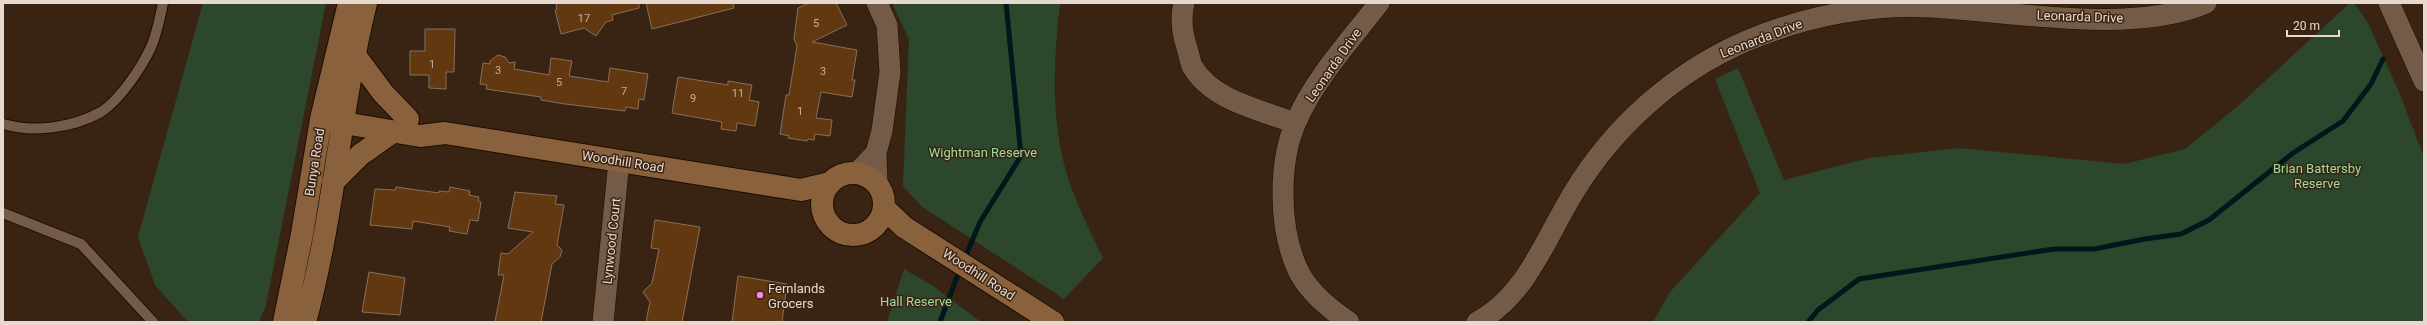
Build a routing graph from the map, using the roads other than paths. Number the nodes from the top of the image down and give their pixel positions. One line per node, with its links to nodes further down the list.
1 (163, 3): 14 (lane)
2 (349, 3): 12 (street, Bunya Road)
3 (366, 3): 10 (street, Bunya Road)
4 (877, 3): 17 (street)
5 (1184, 3): 15 (street)
6 (1379, 3): 15 (street, Leonarda Drive)
7 (2206, 3): 9 (street, Leonarda Drive)
8 (2389, 3): 11 (street)
9 (1928, 5): 33 (street, Leonarda Drive)
10 (354, 54): 13 (street, Bunya Road); 16 (street)
11 (2424, 81)
12 (322, 112): 13 (street, Woodhill Road); 28 (street, Bunya Road)
13 (344, 116): 16 (street, Woodhill Road); 20 (street, Bunya Road)
14 (3, 124)
15 (1295, 124): 32 (street, Leonarda Drive)
16 (401, 125): 18 (street, Woodhill Road); 20 (street)
17 (876, 153): 19 (street); 22 (street)
18 (619, 161): 23 (street, Woodhill Road); 30 (street, Lynwood Court)
19 (857, 173): 21 (street, Woodhill Road); 22 (street)
20 (333, 182): 29 (street, Bunya Road)
21 (830, 183): 23 (street, Woodhill Road); 24 (street)
22 (877, 184): 26 (street)
23 (801, 190): 24 (street, Woodhill Road)
24 (822, 205): 26 (street)
25 (3, 213): 27 (lane)
26 (881, 216): 31 (street, Woodhill Road)
27 (153, 322)
28 (284, 322)
29 (305, 322)
30 (603, 322)
31 (1053, 322)
32 (1349, 322)
33 (1477, 322)

